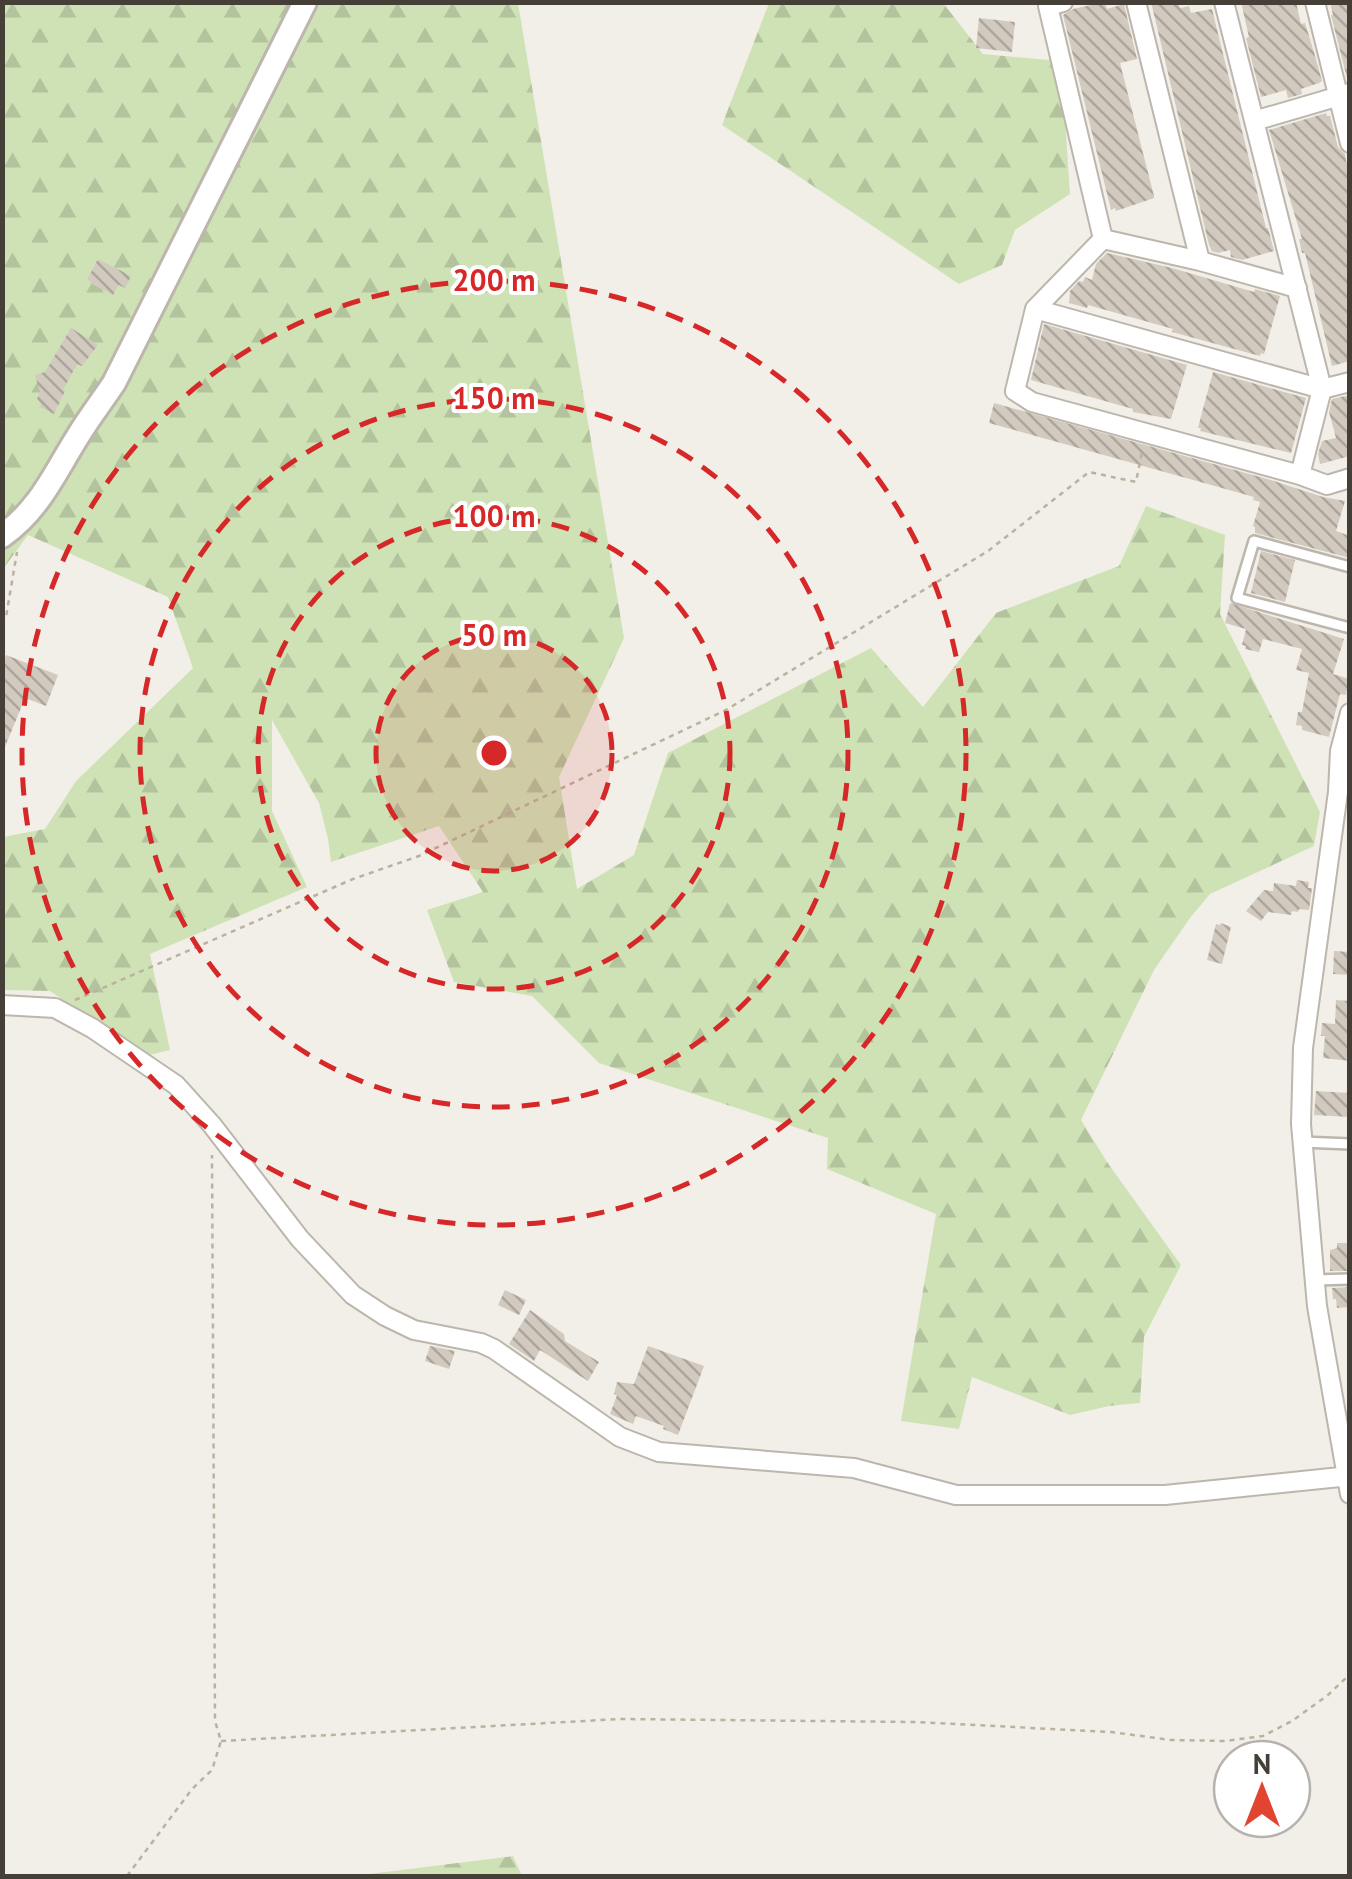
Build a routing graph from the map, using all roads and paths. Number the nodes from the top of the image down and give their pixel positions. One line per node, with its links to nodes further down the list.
1 (305, 2): 18 (street)
2 (1063, 2): 9 (street)
3 (1136, 2): 10 (street)
4 (1224, 2): 7 (street)
5 (1314, 2): 6 (street)
6 (1344, 94): 7 (street); 8 (street)
7 (1254, 121): 11 (street)
8 (1350, 143)
9 (1103, 239): 10 (street); 12 (street)
10 (1200, 262): 11 (street)
11 (1296, 288): 14 (street)
12 (1034, 309): 14 (street); 15 (street)
13 (1350, 382): 14 (street)
14 (1322, 389): 16 (street)
15 (1145, 434): 16 (street); 24 (path)
16 (1300, 475): 17 (street)
17 (1350, 478)
18 (12, 529): 20 (path)
19 (1350, 567): 21 (lane)
20 (2, 624)
21 (1350, 628)
22 (1350, 713): 26 (street)
23 (2, 1005): 24 (street)
24 (55, 1008): 25 (street)
25 (212, 1125): 30 (street); 32 (path)
26 (1302, 1142): 27 (lane); 29 (street)
27 (1350, 1144)
28 (1350, 1278): 29 (lane)
29 (1315, 1280): 30 (street)
30 (1348, 1482)
31 (1350, 1674): 32 (path)
32 (221, 1741): 33 (path)
33 (127, 1876)

